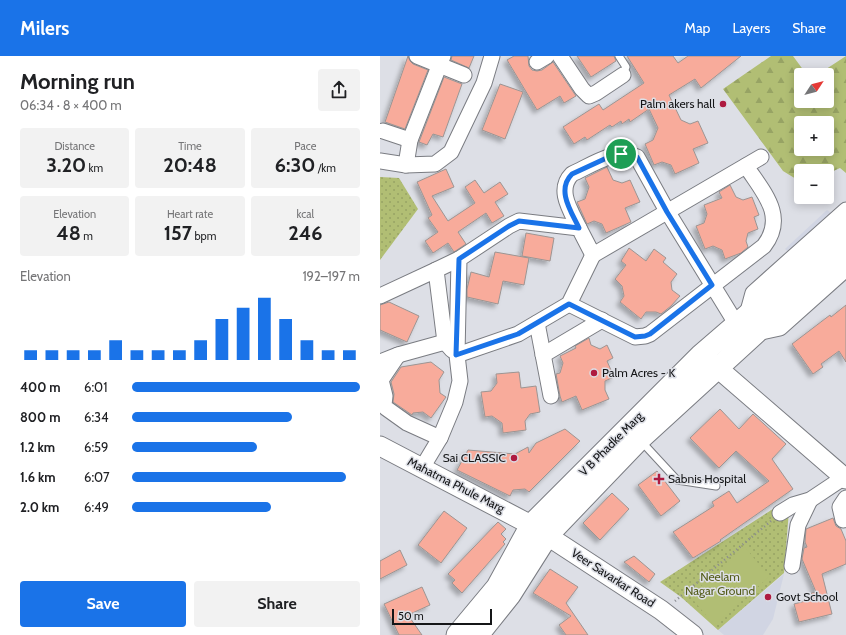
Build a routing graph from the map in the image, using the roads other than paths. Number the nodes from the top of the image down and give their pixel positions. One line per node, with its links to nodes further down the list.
1 (417, 56): 5 (street)
2 (492, 56): 12 (street)
3 (560, 56): 7 (street)
4 (619, 56): 7 (lane)
5 (441, 61): 6 (street); 9 (street)
6 (464, 75)
7 (623, 75)
8 (383, 131): 9 (street)
9 (410, 140): 12 (street)
10 (761, 157): 13 (street)
11 (380, 161): 12 (street)
12 (406, 164)
13 (746, 166): 15 (street); 24 (street)
14 (846, 210): 29 (street)
15 (667, 212): 16 (street); 19 (street); 24 (street)
16 (579, 228): 19 (street); 20 (street)
17 (846, 230): 23 (main road)
18 (846, 250): 23 (main road)
19 (593, 255): 26 (street)
20 (459, 259): 22 (street); 32 (street)
21 (846, 269): 29 (street)
22 (436, 270): 25 (street); 30 (street)
23 (796, 283): 29 (main road, V B Phadke Marg)
24 (712, 285): 27 (street); 29 (street)
25 (380, 296)
26 (569, 304): 27 (street); 28 (street)
27 (602, 320): 33 (street)
28 (537, 323): 32 (street); 33 (street)
29 (747, 324): 34 (main road, V B Phadke Marg); 36 (main road, V B Phadke Marg)
30 (445, 342): 31 (street); 32 (street)
31 (398, 355): 35 (street); 38 (street)
32 (456, 355): 38 (street)
33 (543, 355): 37 (street)
34 (701, 355): 36 (street); 48 (main road, V B Phadke Marg)
35 (380, 362)
36 (717, 368): 39 (main road, V B Phadke Marg); 42 (street)
37 (551, 396)
38 (440, 438): 41 (street)
39 (639, 440): 43 (lane); 48 (main road, V B Phadke Marg)
40 (380, 446): 41 (street, Mahatma Phule Marg)
41 (422, 468): 48 (street, Mahatma Phule Marg)
42 (845, 477): 45 (street)
43 (716, 486)
44 (846, 498): 47 (street)
45 (810, 500): 46 (street); 49 (street)
46 (780, 513)
47 (843, 520)
48 (540, 530): 50 (main road, V B Phadke Marg); 51 (street, Veer Savarkar Road)
49 (792, 566)
50 (468, 633)
51 (693, 635)

